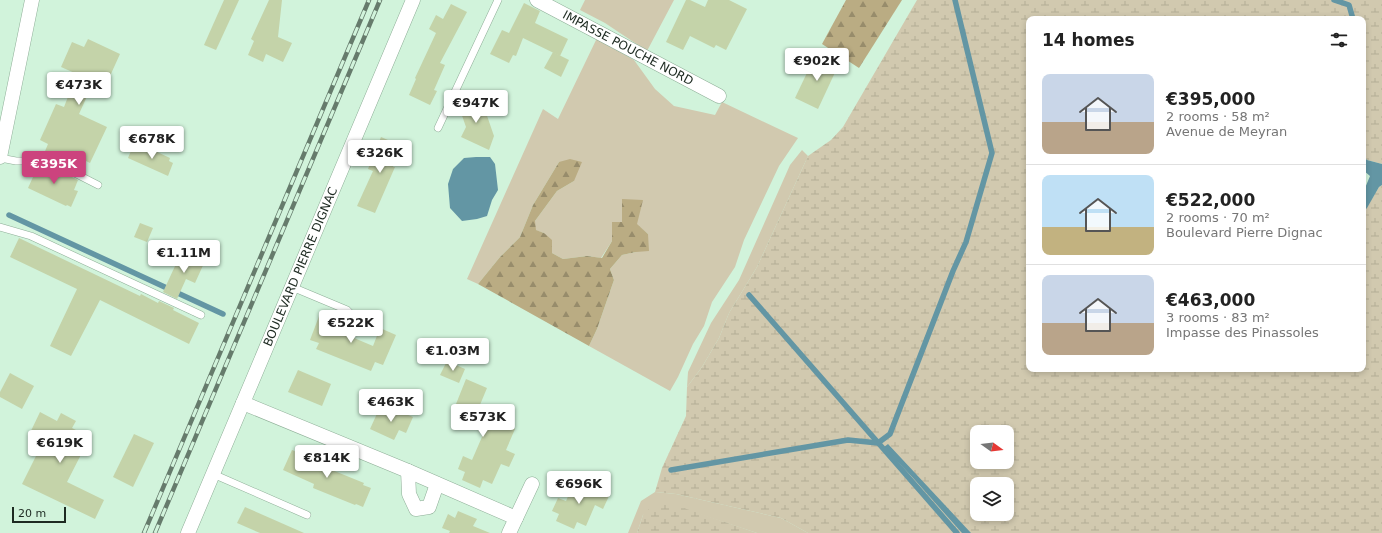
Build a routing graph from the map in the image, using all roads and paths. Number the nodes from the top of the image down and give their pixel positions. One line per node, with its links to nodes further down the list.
1 (32, 0): 7 (street)
2 (413, 0): 10 (street, BOULEVARD PIERRE DIGNAC)
3 (498, 0): 6 (lane)
4 (537, 0): 5 (street, IMPASSE POUCHE NORD)
5 (719, 96)
6 (438, 128)
7 (0, 157): 8 (lane)
8 (98, 185)
9 (0, 227): 11 (lane)
10 (292, 287): 12 (lane); 13 (street, BOULEVARD PIERRE DIGNAC)
11 (201, 315)
12 (366, 329)
13 (243, 403): 14 (street); 15 (street, BOULEVARD PIERRE DIGNAC)
14 (408, 471): 16 (street); 16 (street)
15 (213, 474): 18 (lane); 20 (street, BOULEVARD PIERRE DIGNAC)
16 (437, 484): 19 (street)
17 (532, 484): 19 (street)
18 (308, 515)
19 (516, 518): 21 (street)
20 (188, 533)
21 (509, 533)

